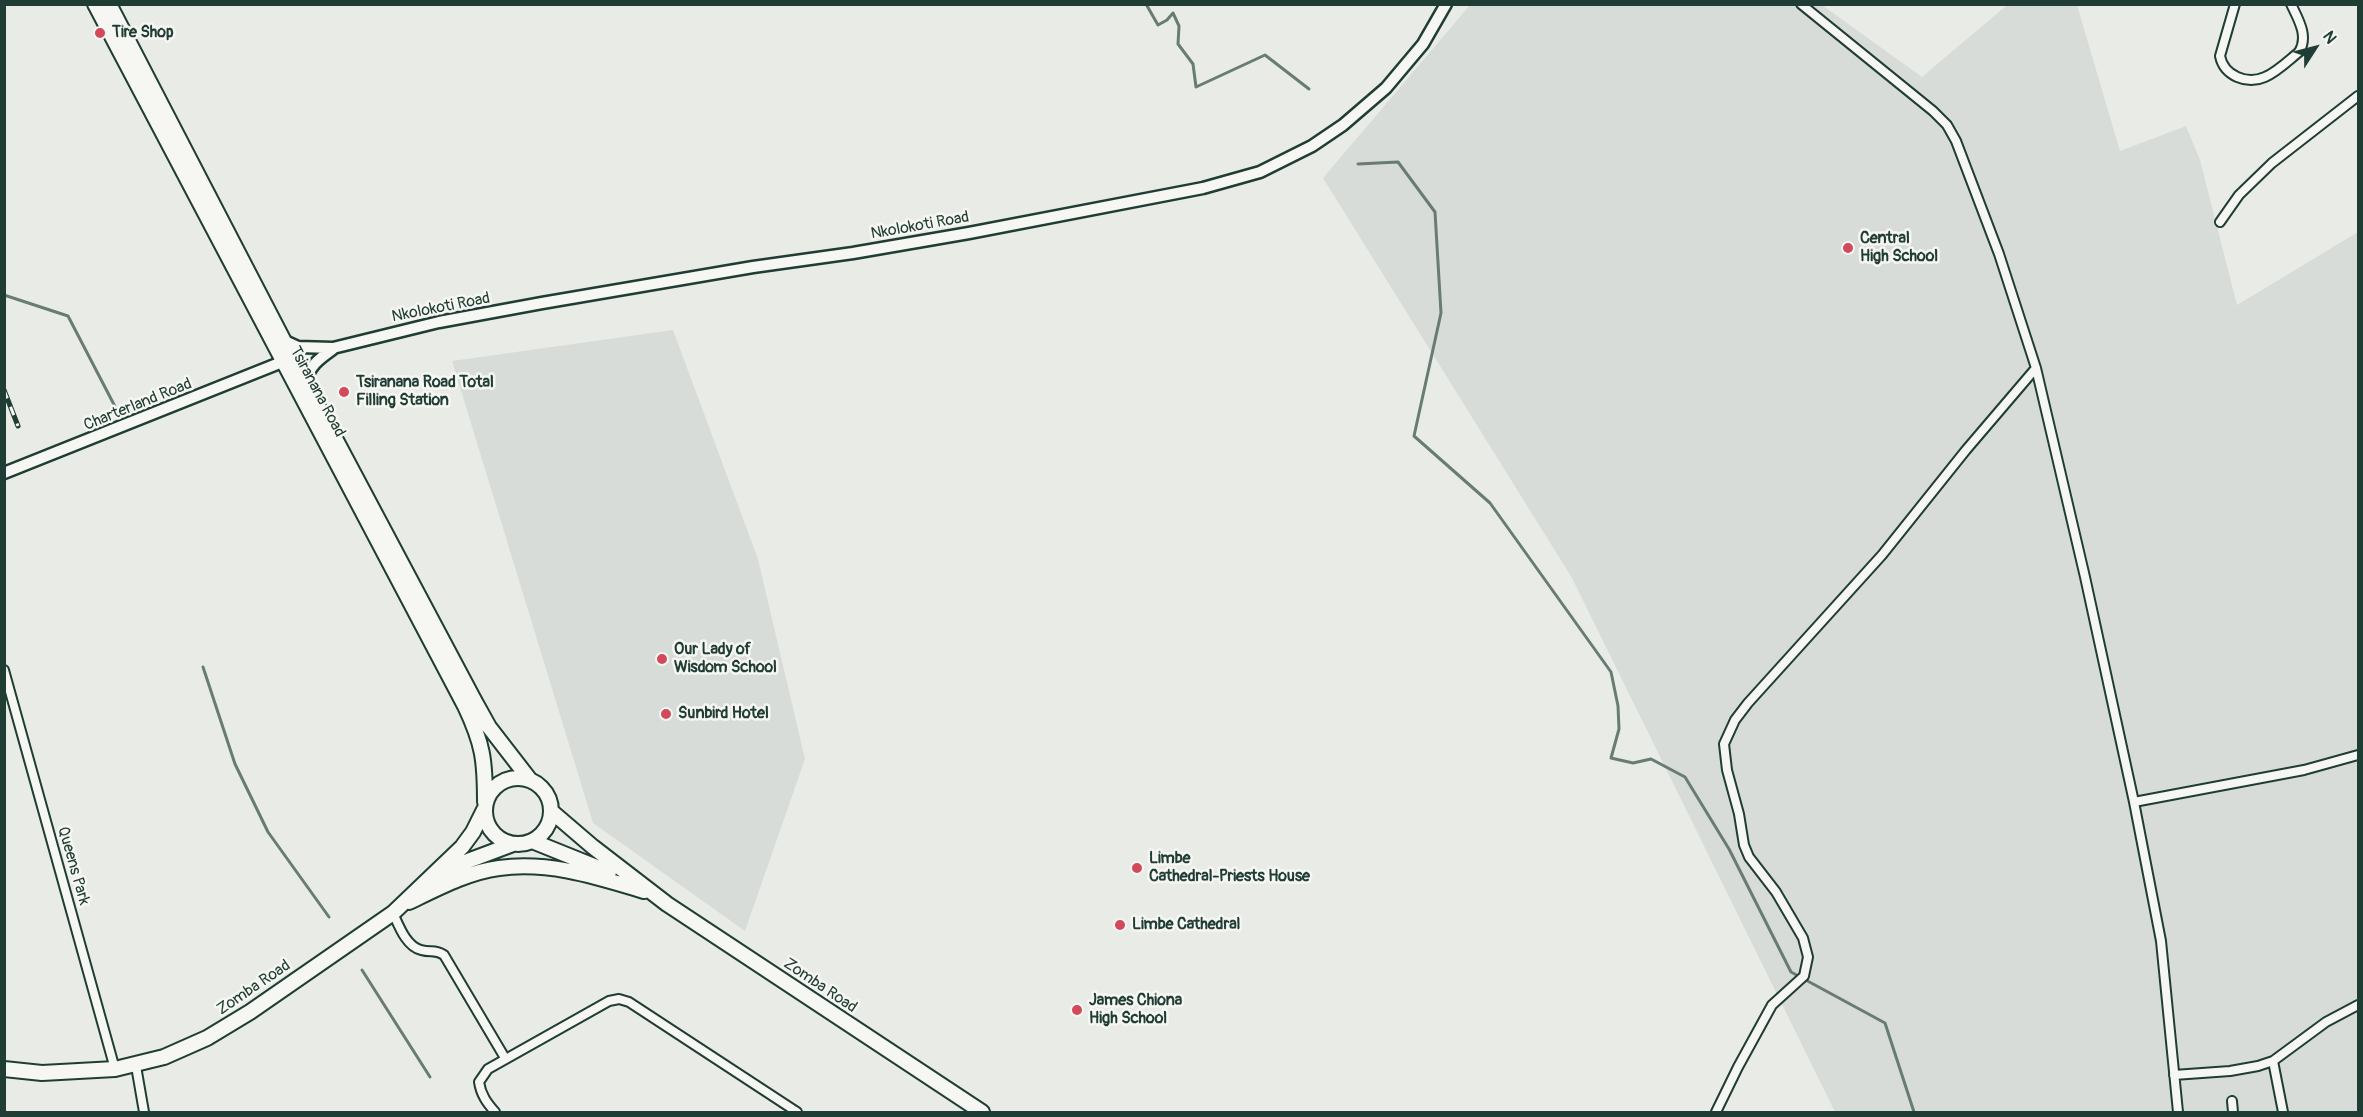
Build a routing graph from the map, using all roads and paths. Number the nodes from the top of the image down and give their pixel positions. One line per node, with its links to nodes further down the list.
1 (95, 4): 11 (highway, Tsiranana Road)
2 (109, 4): 9 (highway, Tsiranana Road)
3 (1446, 4): 10 (main road, Nkolokoti Road)
4 (1801, 4): 12 (street)
5 (2235, 4): 6 (street)
6 (2291, 4)
7 (2358, 96): 8 (street)
8 (2220, 222)
9 (285, 341): 10 (main road, Nkolokoti Road); 13 (highway, Tsiranana Road)
10 (333, 348): 13 (main road, Nkolokoti Road)
11 (282, 362): 14 (main road, Charterland Road); 19 (highway, Tsiranana Road)
12 (2036, 368): 18 (street); 38 (street)
13 (305, 382): 17 (highway, Tsiranana Road)
14 (4, 473)
15 (4, 670): 31 (street, Queens Park)
16 (2358, 755): 18 (street)
17 (530, 780): 19 (highway); 20 (highway)
18 (2134, 802): 32 (street)
19 (485, 806): 22 (highway); 23 (highway)
20 (551, 812): 21 (highway); 24 (highway, Zomba Road)
21 (532, 841): 22 (highway); 24 (highway, Zomba Road)
22 (513, 844): 23 (highway)
23 (418, 888): 25 (highway)
24 (647, 889): 25 (highway); 37 (highway, Zomba Road)
25 (396, 910): 27 (street); 29 (highway, Zomba Road)
26 (2358, 1005): 28 (street)
27 (505, 1058): 35 (street); 36 (street)
28 (2273, 1061): 32 (street); 41 (street)
29 (135, 1066): 31 (highway, Zomba Road); 34 (street)
30 (4, 1069): 31 (highway, Zomba Road)
31 (115, 1069)
32 (2174, 1075): 39 (street)
33 (2232, 1101): 40 (street)
34 (144, 1113)
35 (495, 1113)
36 (797, 1113)
37 (982, 1113)
38 (1716, 1113)
39 (2178, 1113)
40 (2234, 1113)
41 (2283, 1113)

